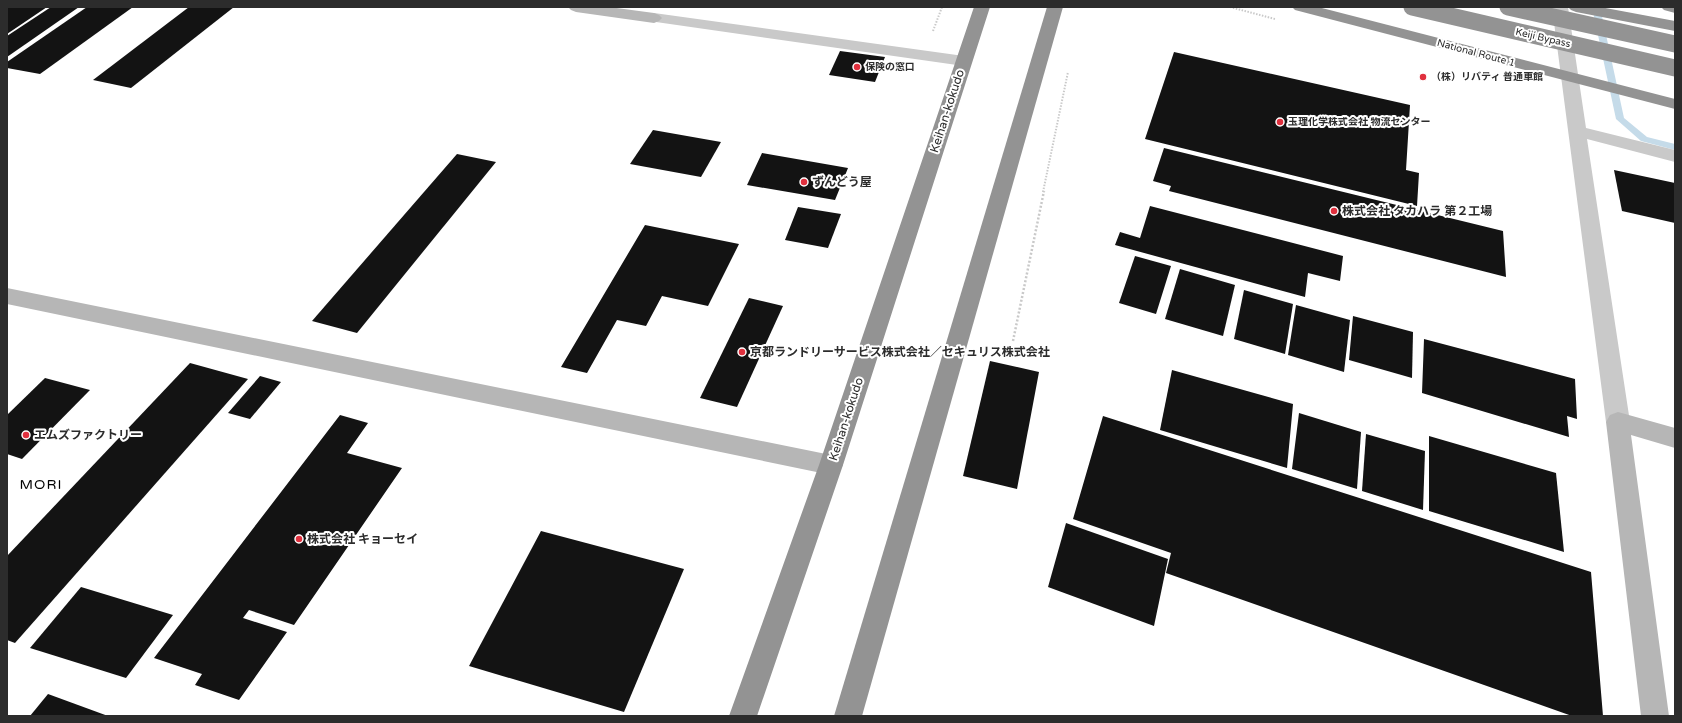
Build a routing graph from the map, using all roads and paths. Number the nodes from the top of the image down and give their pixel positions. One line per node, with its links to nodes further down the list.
1 (576, 7): 13 (street)
2 (982, 7): 13 (highway, Keihan-kokudo)
3 (1055, 7): 26 (highway)
4 (1300, 7): 16 (highway, National Route 1)
5 (1412, 7): 14 (highway, Keiji Bypass, bridge)
6 (1508, 7): 12 (highway, Keiji Bypass, bridge)
7 (1560, 7): 16 (street)
8 (1576, 7): 11 (highway)
9 (1669, 7): 10 (highway)
10 (1675, 8)
11 (1675, 26)
12 (1675, 44)
13 (964, 62): 24 (highway, Keihan-kokudo)
14 (1675, 68)
15 (1069, 69): 21 (path)
16 (1570, 78): 17 (highway, National Route 1); 18 (street)
17 (1675, 104)
18 (1576, 131): 19 (street); 22 (street)
19 (1675, 156)
20 (7, 296): 24 (street)
21 (1013, 341)
22 (1618, 422): 23 (street); 27 (street)
23 (1675, 438)
24 (831, 465): 25 (highway, Keihan-kokudo)
25 (743, 716)
26 (848, 716)
27 (1655, 716)

